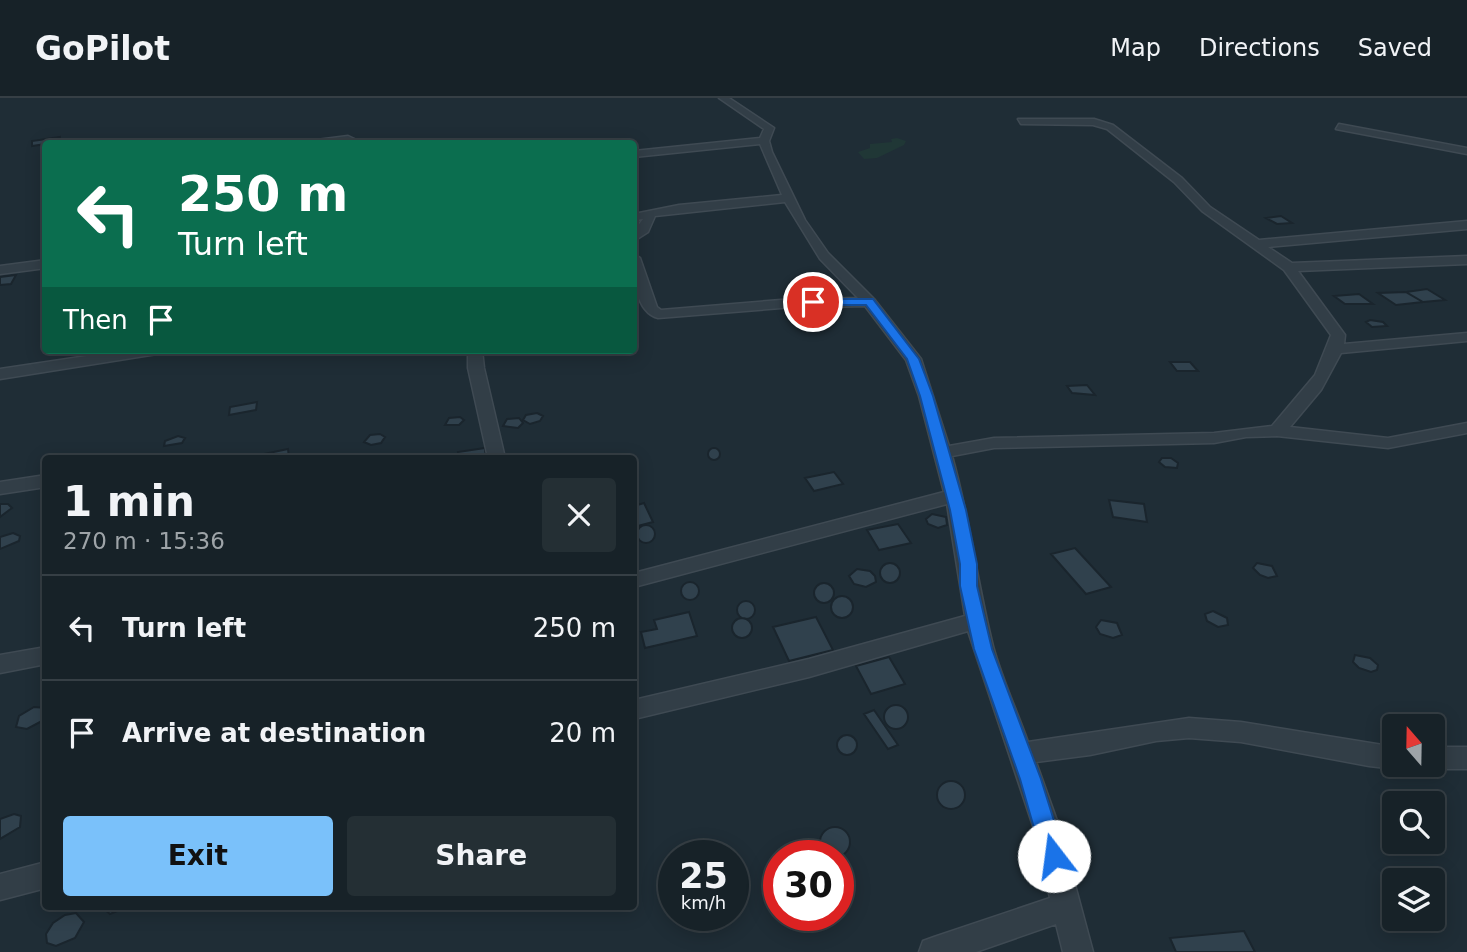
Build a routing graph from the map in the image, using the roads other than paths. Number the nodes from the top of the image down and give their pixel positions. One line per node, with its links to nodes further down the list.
1 (723, 98): 4 (street)
2 (1021, 121): 12 (street)
3 (1339, 127): 5 (street)
4 (764, 141): 6 (street); 7 (street)
5 (1467, 151)
6 (637, 154)
7 (788, 198): 8 (street); 18 (street)
8 (650, 214): 9 (street); 11 (street)
9 (637, 216)
10 (1467, 225): 12 (street)
11 (637, 235)
12 (1256, 244): 16 (street)
13 (1467, 260): 16 (street)
14 (42, 265): 17 (street)
15 (637, 267): 18 (street)
16 (1289, 267): 20 (street)
17 (0, 270)
18 (869, 302): 26 (street)
19 (1467, 337): 20 (street)
20 (1336, 349): 25 (street)
21 (131, 354): 23 (street)
22 (475, 354): 27 (street)
23 (0, 374)
24 (1467, 428): 25 (street)
25 (1277, 431): 26 (street)
26 (941, 453): 30 (street)
27 (497, 455)
28 (42, 482): 29 (street)
29 (0, 488)
30 (953, 496): 31 (street); 32 (street)
31 (637, 579)
32 (977, 621): 35 (street); 36 (street)
33 (42, 653): 34 (street)
34 (0, 664)
35 (637, 709)
36 (1021, 754): 37 (street); 42 (street)
37 (1382, 756)
38 (1446, 758): 39 (street)
39 (1467, 758)
40 (42, 876): 41 (street)
41 (0, 887)
42 (1065, 907): 43 (street); 44 (street)
43 (934, 952)
44 (1078, 952)

